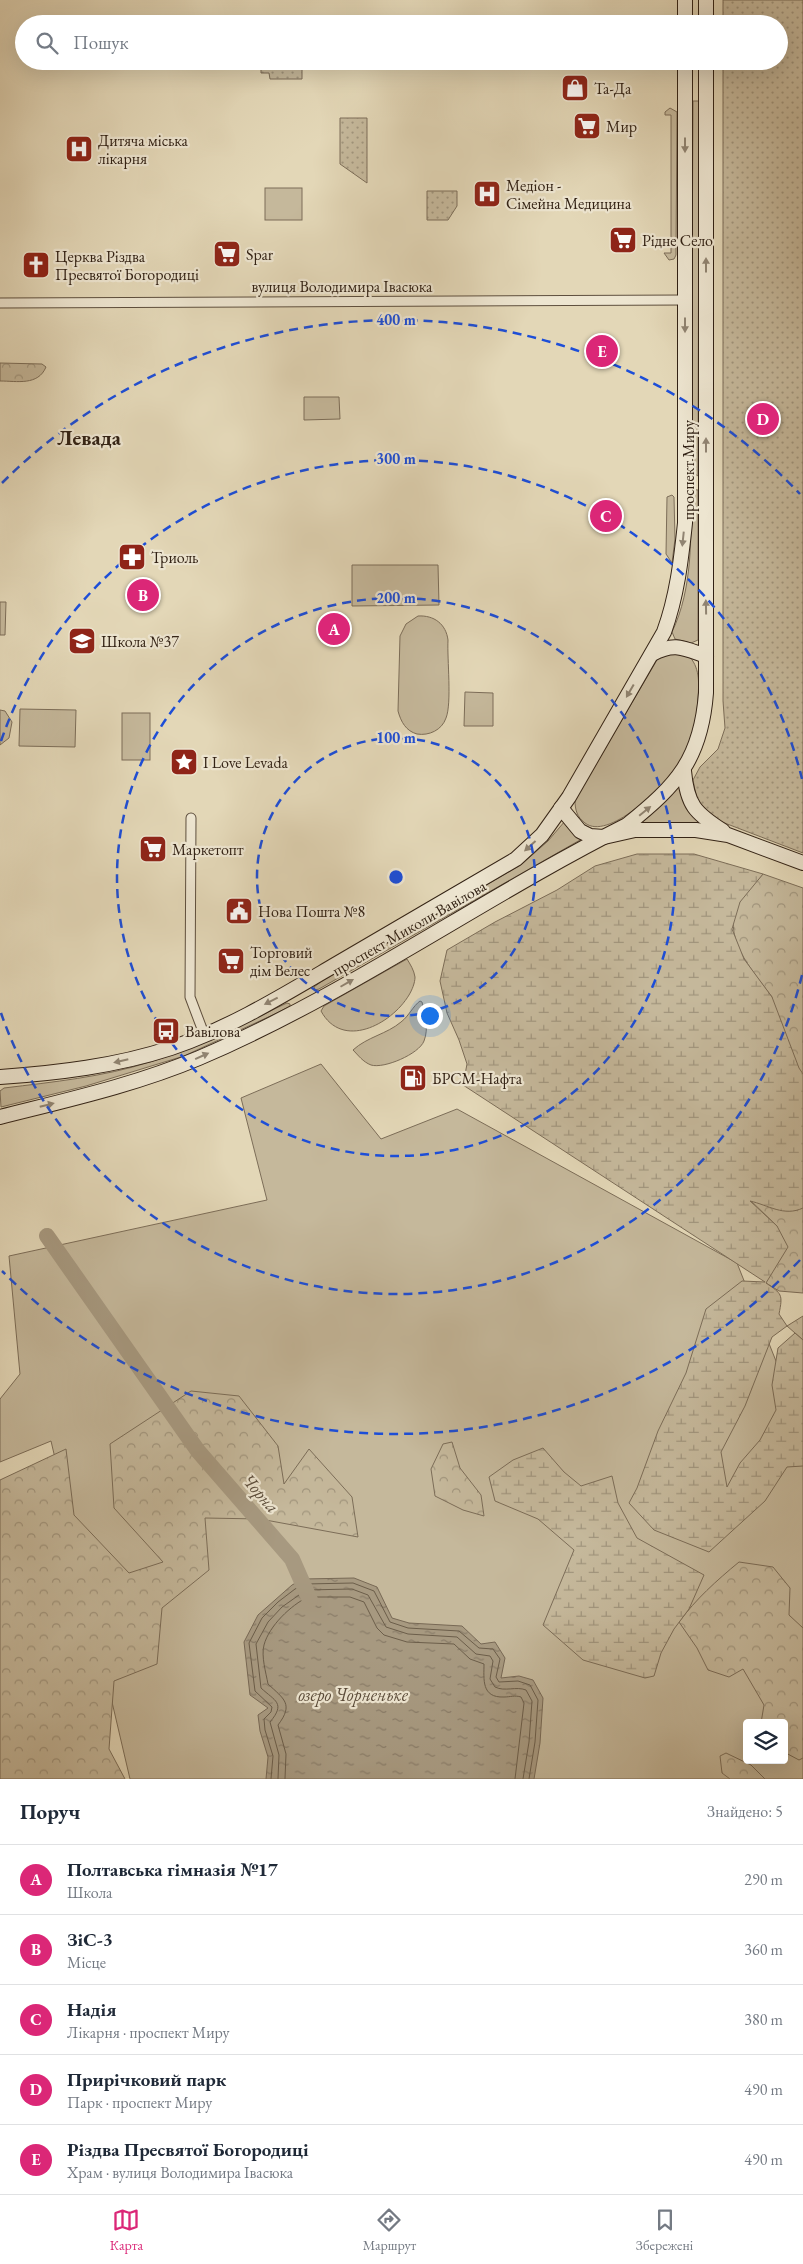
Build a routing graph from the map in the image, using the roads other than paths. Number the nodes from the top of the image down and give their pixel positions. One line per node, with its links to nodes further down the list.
1 (685, 0): 3 (main road)
2 (706, 0): 4 (main road)
3 (685, 15)
4 (706, 15)
5 (685, 70): 7 (main road, проспект Миру)
6 (706, 70): 8 (main road, проспект Миру)
7 (685, 96): 8 (main road); 9 (main road, проспект Миру, one-way to 9)
8 (705, 96): 12 (main road, проспект Миру, one-way to 8)
9 (685, 300): 10 (street, вулиця Володимира Івасюка); 11 (main road, проспект Миру, one-way to 11)
10 (0, 303)
11 (685, 482): 12 (main road); 13 (main road, проспект Миру, one-way to 13)
12 (706, 483): 14 (main road, проспект Миру, one-way to 12)
13 (652, 654): 14 (main road); 16 (main road, проспект Миру, one-way to 16)
14 (706, 656): 15 (main road, проспект Миру)
15 (684, 771): 18 (main road); 19 (main road, проспект Миру, one-way to 15)
16 (561, 808): 19 (main road); 21 (main road, проспект Миколи Вавілова, one-way to 21)
17 (191, 818): 23 (street)
18 (728, 834): 19 (main road); 20 (main road)
19 (604, 836): 22 (main road, проспект Миколи Вавілова, one-way to 19)
20 (803, 863)
21 (296, 988): 22 (main road); 23 (main road, проспект Миколи Вавілова, one-way to 23)
22 (306, 1006): 25 (main road, проспект Миколи Вавілова, one-way to 22)
23 (204, 1034): 24 (main road, проспект Миколи Вавілова, one-way to 24)
24 (0, 1077)
25 (0, 1117)

